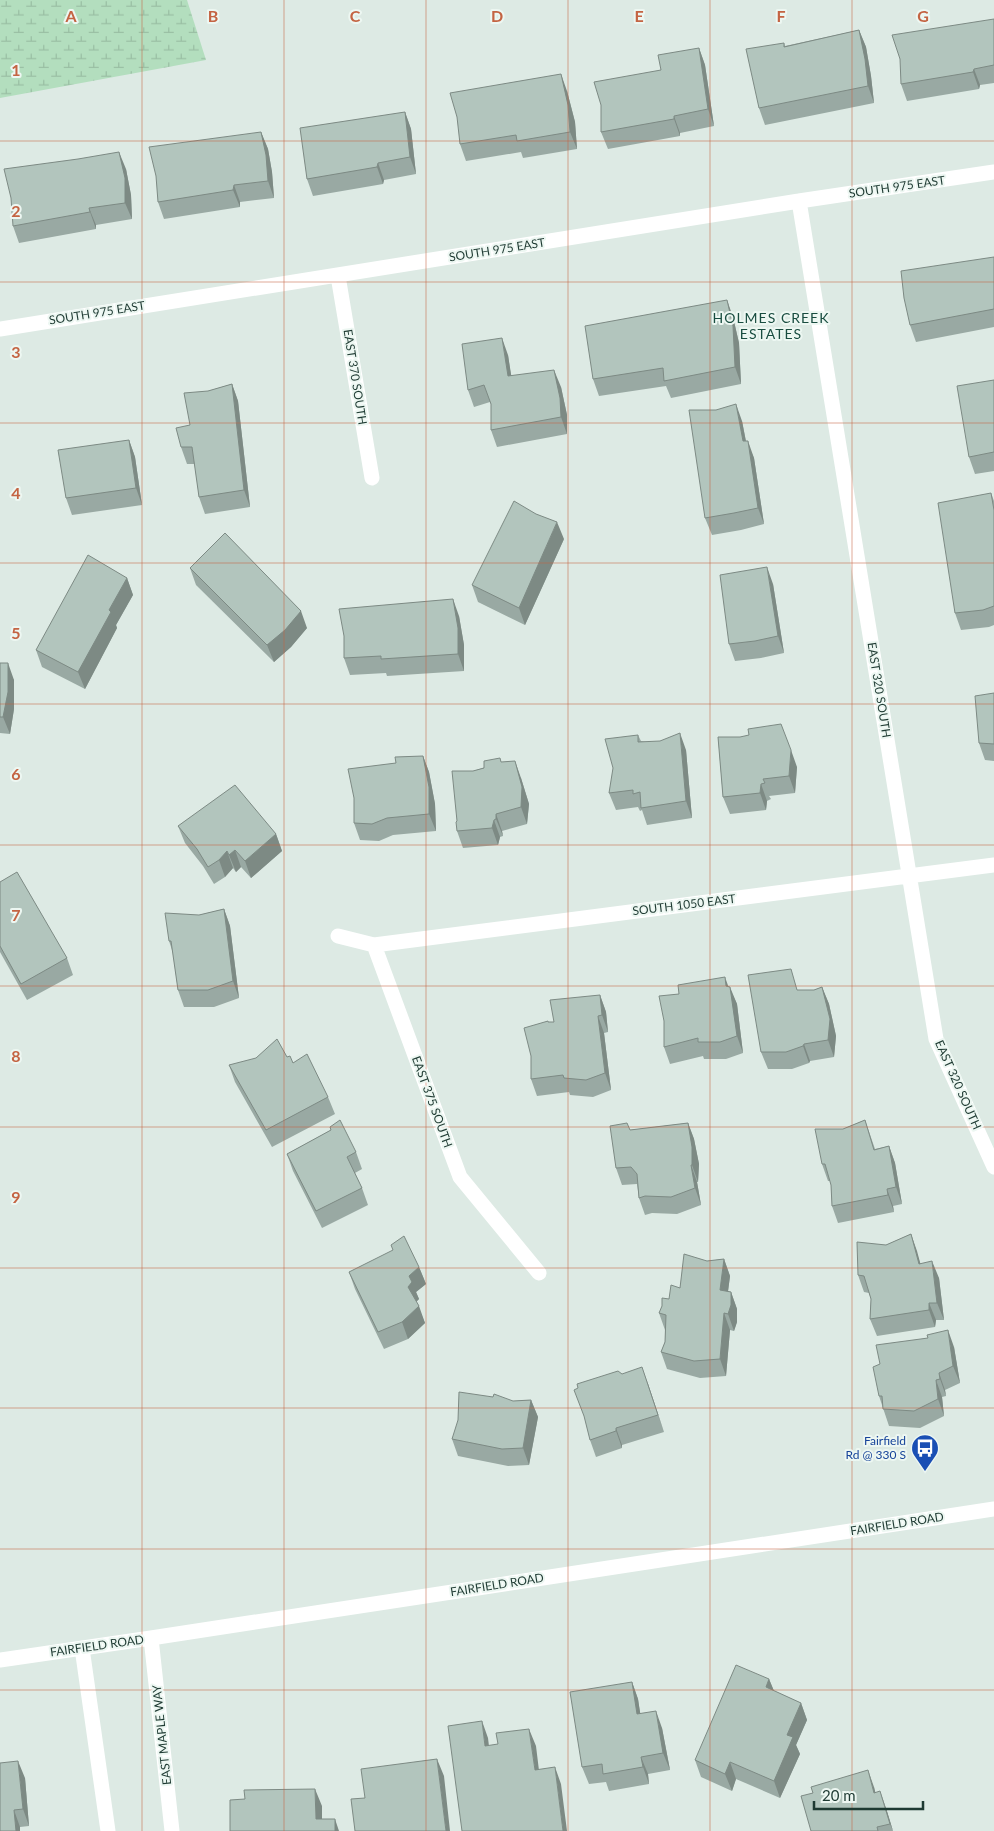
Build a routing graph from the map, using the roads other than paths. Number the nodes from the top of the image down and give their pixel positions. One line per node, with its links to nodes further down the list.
1 (994, 172): 2 (street, SOUTH 975 EAST)
2 (799, 201): 3 (street, SOUTH 975 EAST); 7 (street, EAST 320 SOUTH)
3 (338, 276): 4 (street, SOUTH 975 EAST); 5 (street, EAST 370 SOUTH)
4 (0, 329)
5 (372, 478)
6 (994, 865): 7 (street, SOUTH 1050 EAST)
7 (909, 876): 9 (street, SOUTH 1050 EAST); 10 (street, EAST 320 SOUTH)
8 (338, 936): 9 (street)
9 (374, 945): 11 (street, EAST 375 SOUTH)
10 (994, 1167)
11 (539, 1273)
12 (994, 1509): 13 (street, FAIRFIELD ROAD)
13 (151, 1638): 14 (street, FAIRFIELD ROAD); 17 (street, EAST MAPLE WAY)
14 (82, 1648): 15 (street, FAIRFIELD ROAD); 16 (street)
15 (0, 1660)
16 (108, 1831)
17 (172, 1831)

